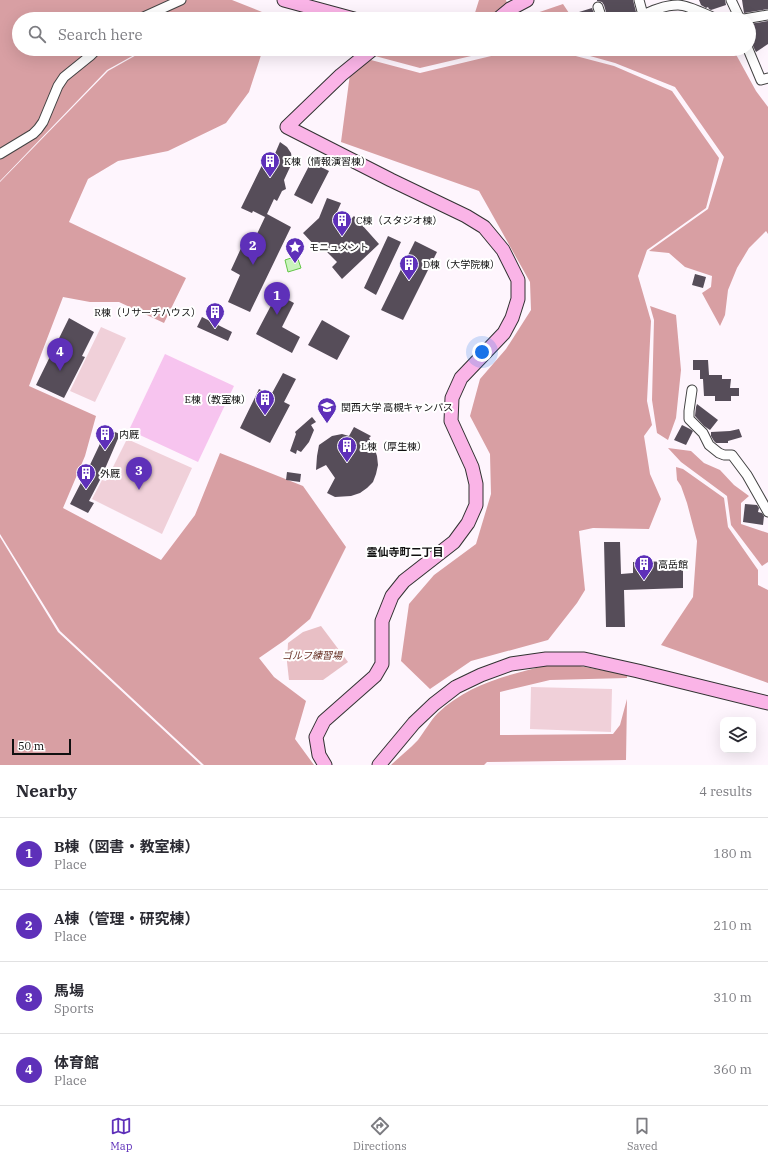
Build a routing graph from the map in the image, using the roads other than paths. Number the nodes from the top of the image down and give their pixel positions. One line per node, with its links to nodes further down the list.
1 (181, 0): 8 (street)
2 (284, 0): 9 (street)
3 (527, 0): 10 (street)
4 (639, 0): 12 (street)
5 (731, 0): 15 (street)
6 (678, 2): 13 (street); 14 (street)
7 (598, 7): 11 (street)
8 (154, 12)
9 (328, 12)
10 (506, 12)
11 (600, 12)
12 (640, 12)
13 (652, 12)
14 (701, 12)
15 (737, 12)
16 (768, 15): 17 (street)
17 (756, 17)
18 (90, 56): 22 (street)
19 (364, 56): 26 (street)
20 (751, 56): 21 (street)
21 (768, 78)
22 (0, 154)
23 (692, 390): 24 (street)
24 (768, 512)
25 (768, 703): 27 (street)
26 (325, 765)
27 (379, 765)

